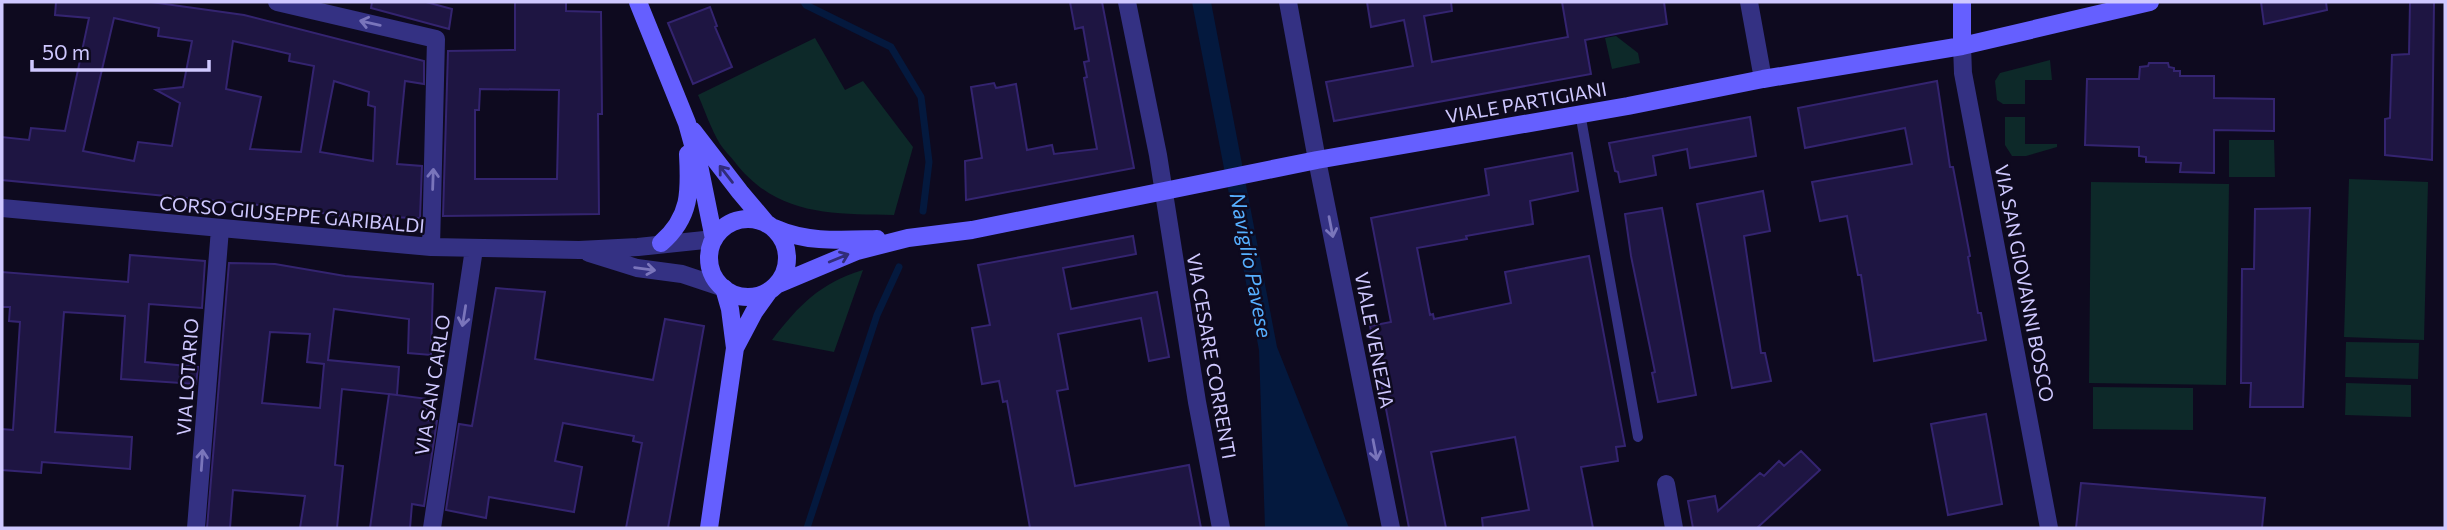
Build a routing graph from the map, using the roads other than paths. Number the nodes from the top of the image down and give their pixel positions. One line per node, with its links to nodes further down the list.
1 (277, 2): 20 (street, one-way to 1)
2 (638, 2): 11 (main road)
3 (1127, 2): 13 (street, VIA CESARE CORRENTI)
4 (1288, 2): 12 (street, VIALE VENEZIA)
5 (1749, 2): 9 (street)
6 (1962, 2): 8 (main road)
7 (2150, 2): 8 (main road, VIALE PARTIGIANI)
8 (1962, 46): 9 (main road, VIALE PARTIGIANI); 34 (street, VIA SAN GIOVANNI BOSCO)
9 (1763, 79): 10 (main road, VIALE PARTIGIANI)
10 (1580, 113): 12 (main road, VIALE PARTIGIANI); 26 (lane)
11 (687, 123): 15 (main road, one-way to 11); 18 (main road); 19 (main road)
12 (1317, 160): 13 (main road, VIALE PARTIGIANI); 32 (street, VIALE VENEZIA, one-way to 32)
13 (1164, 190): 17 (main road, VIALE PARTIGIANI); 31 (street, VIA CESARE CORRENTI)
14 (2, 208): 16 (street, CORSO GIUSEPPE GARIBALDI)
15 (770, 226): 17 (main road, VIALE PARTIGIANI); 18 (main road); 23 (main road)
16 (220, 229): 20 (street, CORSO GIUSEPPE GARIBALDI); 28 (street, VIA LOTARIO, one-way to 16)
17 (908, 238): 23 (main road, VIALE PARTIGIANI, one-way to 17)
18 (714, 239): 19 (street, CORSO GIUSEPPE GARIBALDI); 24 (main road)
19 (662, 243): 22 (street, CORSO GIUSEPPE GARIBALDI)
20 (431, 247): 21 (street, CORSO GIUSEPPE GARIBALDI)
21 (474, 249): 22 (street, CORSO GIUSEPPE GARIBALDI); 29 (street, VIA SAN CARLO, one-way to 29)
22 (579, 250): 24 (street, CORSO GIUSEPPE GARIBALDI, one-way to 24)
23 (774, 287): 24 (main road); 25 (main road)
24 (724, 288): 25 (main road)
25 (735, 348): 30 (main road)
26 (1638, 437)
27 (1666, 484): 33 (street)
28 (197, 528)
29 (432, 528)
30 (709, 528)
31 (1221, 528)
32 (1391, 528)
33 (1674, 528)
34 (2049, 528)

